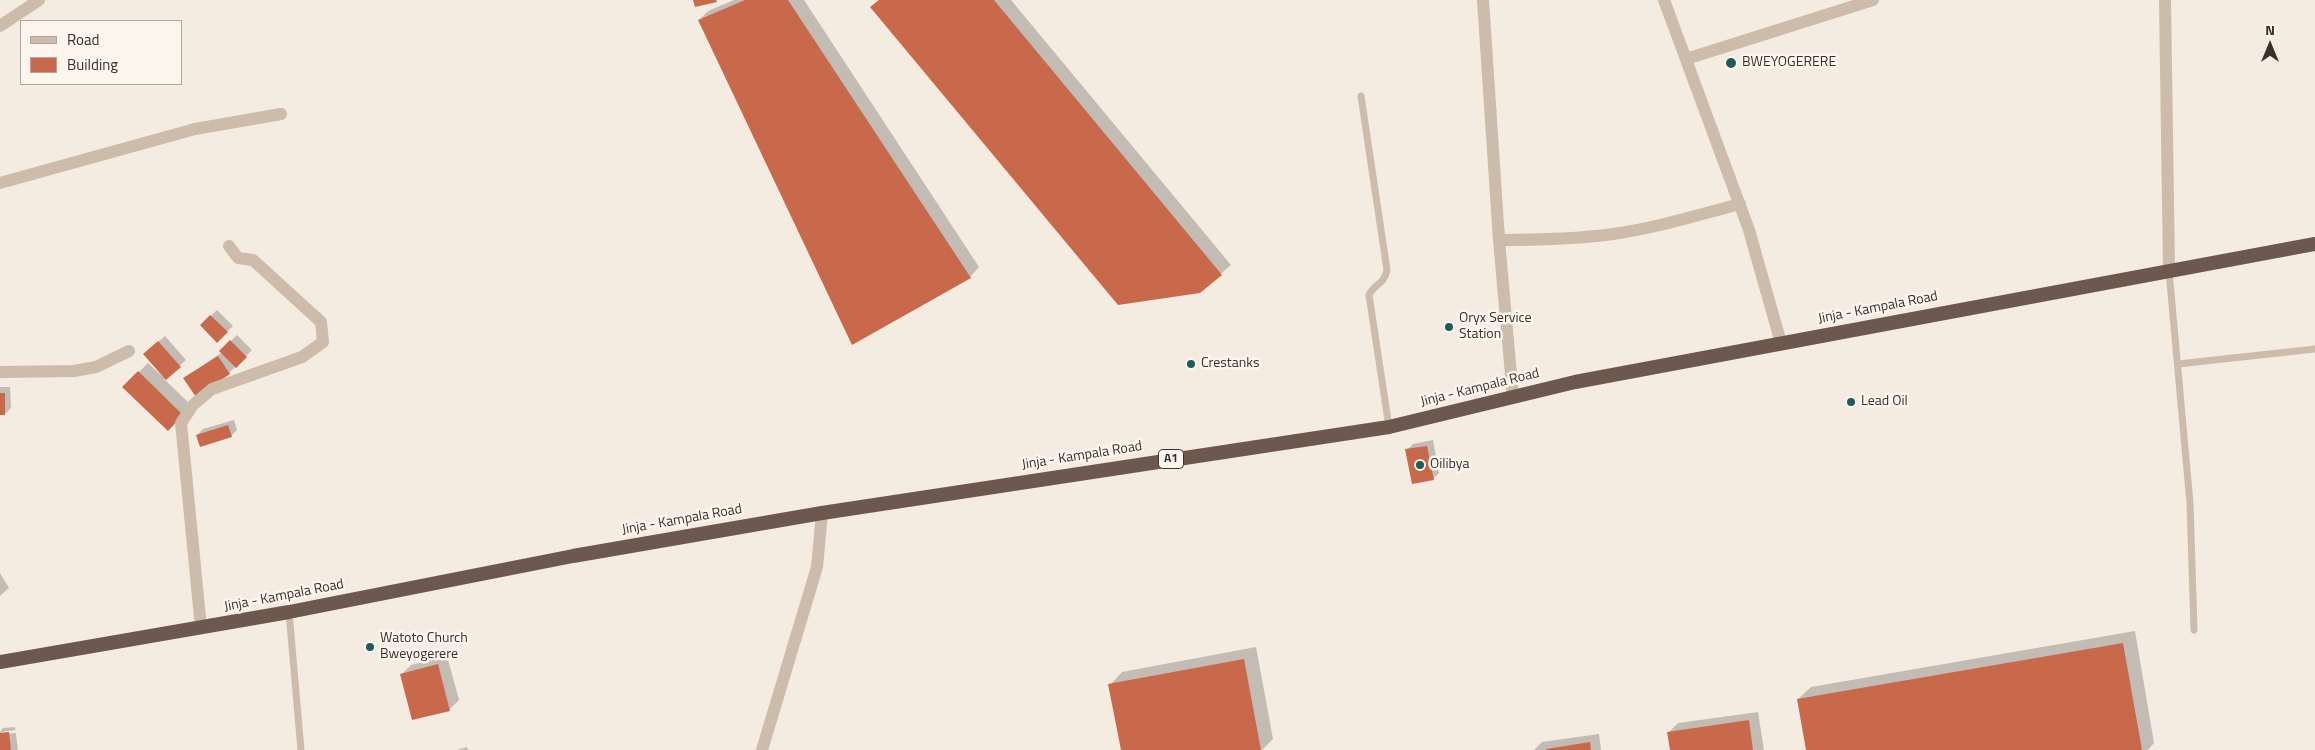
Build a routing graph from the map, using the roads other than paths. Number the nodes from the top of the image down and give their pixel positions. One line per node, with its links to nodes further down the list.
1 (39, 0): 6 (street)
2 (1483, 0): 12 (street)
3 (1664, 0): 7 (street)
4 (1873, 0): 7 (street)
5 (2165, 0): 15 (street)
6 (0, 26)
7 (1686, 59): 11 (street)
8 (1360, 96): 22 (lane)
9 (282, 114): 10 (street)
10 (0, 183)
11 (1740, 204): 12 (street); 16 (street)
12 (1499, 240): 21 (street)
13 (2315, 244): 15 (highway, Jinja - Kampala Road / A1)
14 (228, 246): 25 (street)
15 (2169, 270): 16 (highway, Jinja - Kampala Road / A1); 19 (lane)
16 (1781, 343): 21 (highway, Jinja - Kampala Road / A1)
17 (2315, 349): 19 (lane)
18 (129, 351): 20 (street)
19 (2178, 364): 26 (lane)
20 (0, 372)
21 (1513, 397): 22 (highway, Jinja - Kampala Road / A1)
22 (1389, 427): 23 (highway, Jinja - Kampala Road / A1)
23 (822, 513): 24 (highway, Jinja - Kampala Road / A1); 29 (street)
24 (289, 612): 25 (highway, Jinja - Kampala Road / A1); 28 (lane)
25 (201, 628): 27 (highway, Jinja - Kampala Road / A1)
26 (2194, 630)
27 (0, 662)
28 (301, 750)
29 (762, 750)

